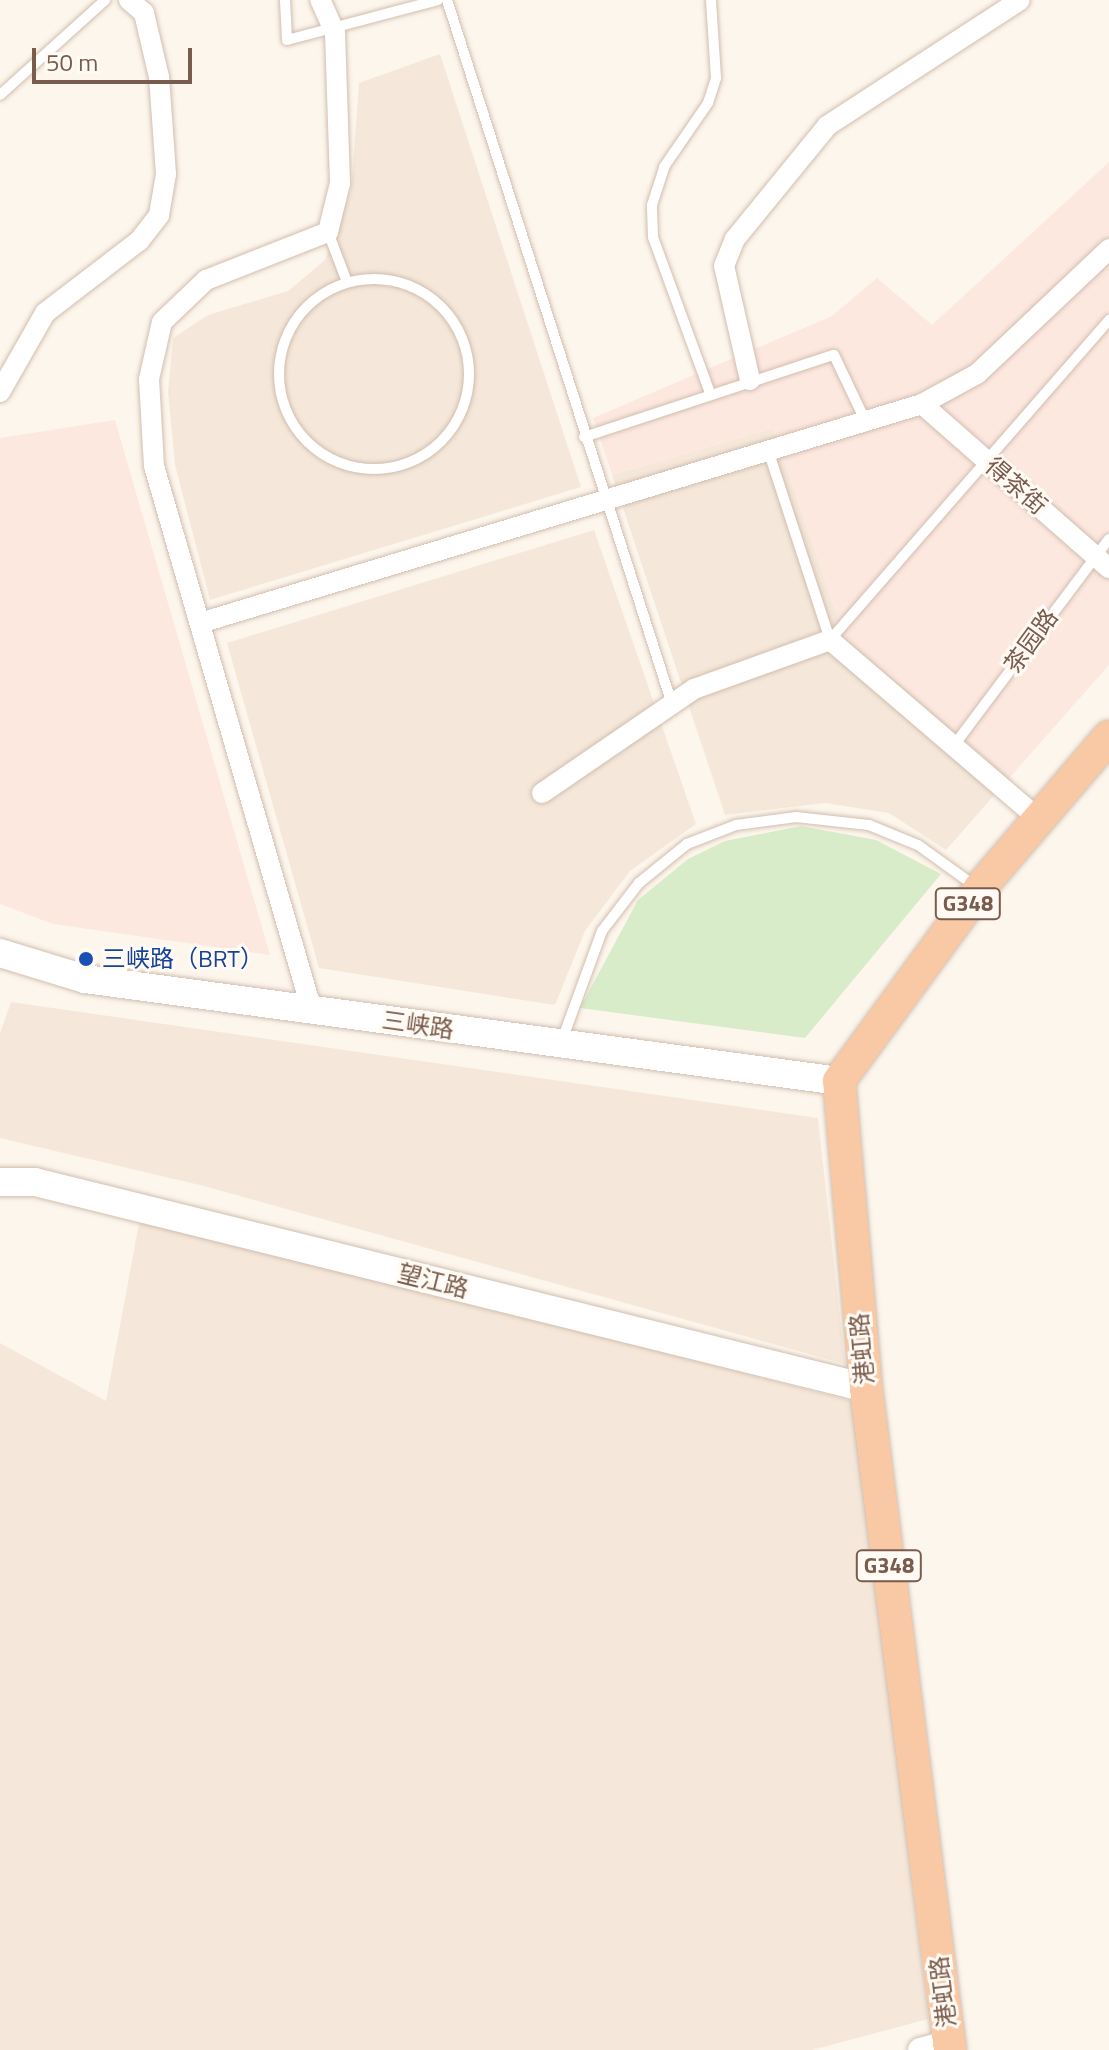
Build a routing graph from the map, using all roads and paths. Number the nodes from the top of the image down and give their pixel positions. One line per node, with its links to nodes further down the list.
1 (105, 0): 10 (lane)
2 (129, 0): 16 (street)
3 (285, 0): 9 (lane)
4 (320, 0): 9 (street)
5 (438, 0): 9 (lane)
6 (447, 0): 20 (lane)
7 (711, 0): 17 (lane)
8 (1020, 0): 15 (street)
9 (335, 33): 11 (street)
10 (0, 95)
11 (328, 232): 13 (lane); 26 (street)
12 (1109, 249): 18 (street)
13 (347, 282): 13 (lane)
14 (1109, 320): 22 (lane)
15 (750, 380): 17 (lane); 19 (lane)
16 (0, 392)
17 (710, 393): 20 (lane)
18 (922, 404): 19 (street); 22 (street, 得茶街)
19 (865, 420): 21 (street)
20 (584, 437): 23 (lane)
21 (768, 450): 23 (street); 27 (lane)
22 (983, 457): 25 (street, 得茶街); 27 (lane)
23 (605, 502): 26 (street); 28 (lane)
24 (1109, 539): 25 (lane, 茶园路)
25 (1102, 562): 30 (lane, 茶园路)
26 (200, 623): 35 (street)
27 (830, 640): 28 (street); 30 (street)
28 (672, 704): 31 (street)
29 (1109, 737): 32 (highway, G348)
30 (955, 744): 32 (street)
31 (542, 793)
32 (1039, 819): 33 (highway, G348)
33 (980, 888): 36 (lane); 37 (highway, G348)
34 (0, 953): 35 (main road, 三峡路)
35 (312, 1011): 36 (main road, 三峡路)
36 (561, 1045): 37 (main road, 三峡路)
37 (839, 1081): 39 (highway, 港虹路 / G348)
38 (0, 1182): 39 (main road, 望江路)
39 (866, 1388): 40 (highway, 港虹路 / G348)
40 (940, 2047)

